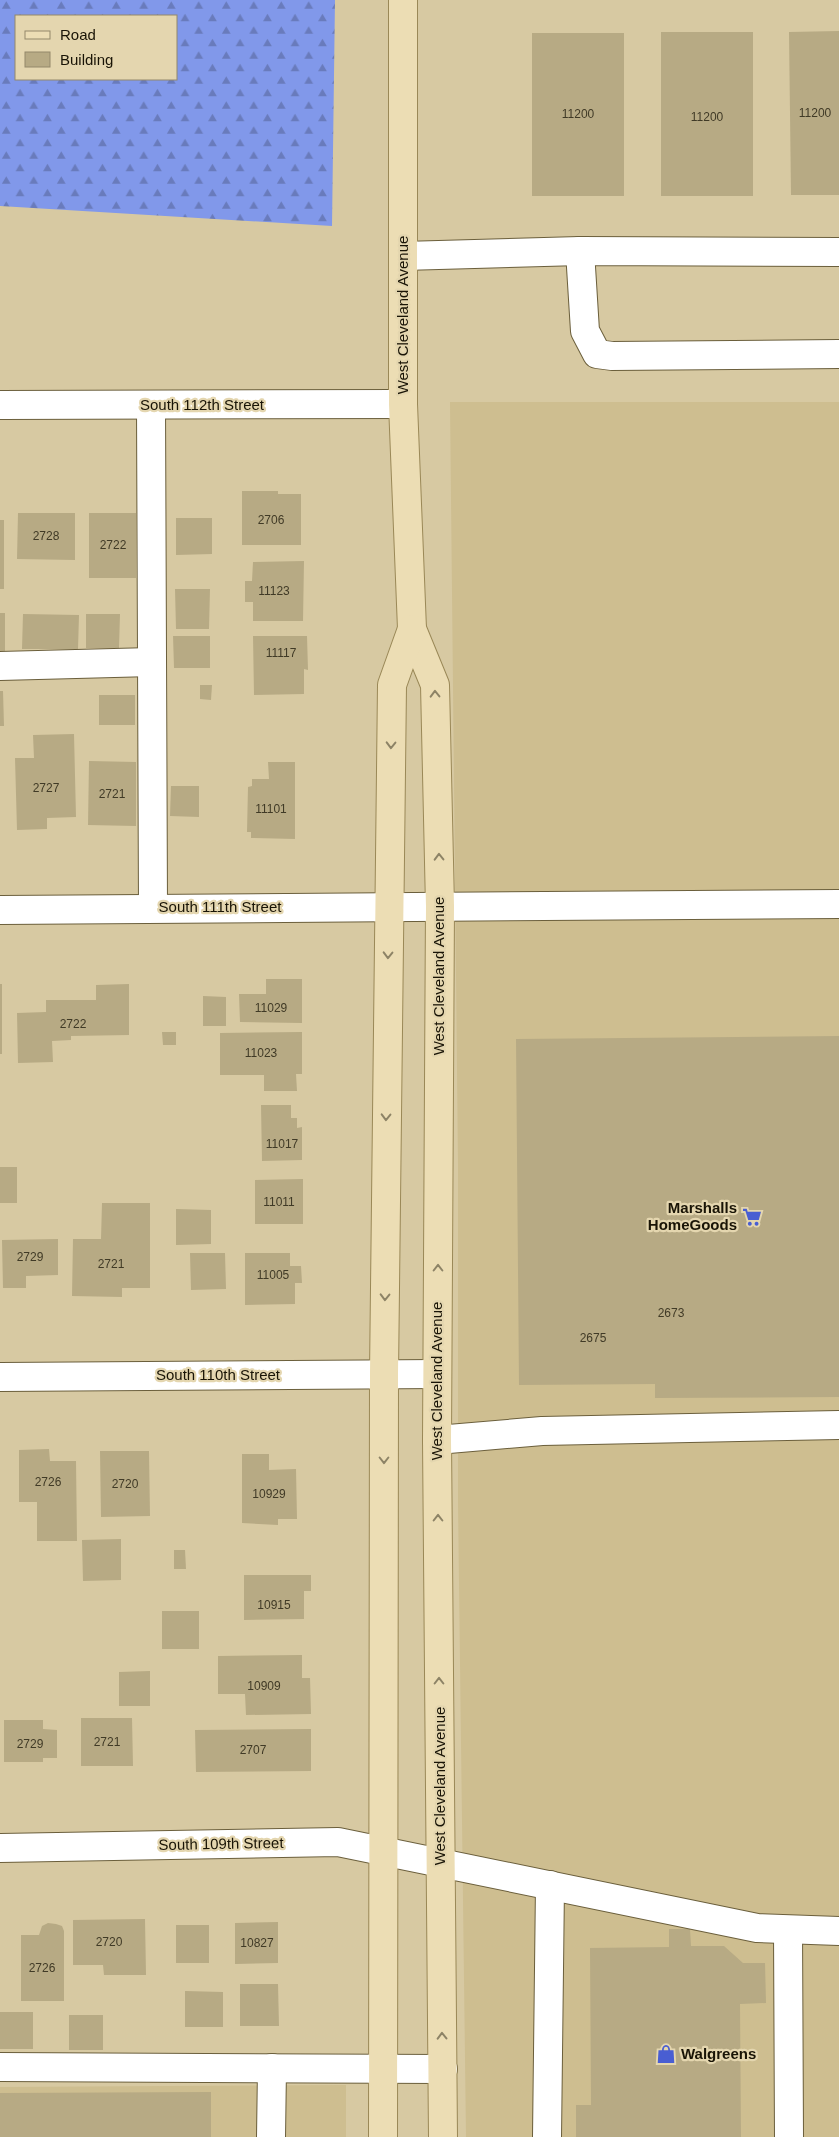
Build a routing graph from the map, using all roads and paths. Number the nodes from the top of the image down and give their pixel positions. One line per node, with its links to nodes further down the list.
1 (403, 0): 4 (main road, West Cleveland Avenue)
2 (580, 251): 3 (street); 4 (street); 5 (street)
3 (839, 252)
4 (403, 256): 6 (main road, West Cleveland Avenue)
5 (839, 354)
6 (403, 404): 8 (street, South 112th Street); 9 (main road, West Cleveland Avenue)
7 (0, 405): 8 (street, South 112th Street)
8 (151, 405): 10 (street)
9 (412, 629): 13 (main road, West Cleveland Avenue, one-way to 13); 14 (main road, West Cleveland Avenue, one-way to 9)
10 (152, 662): 11 (street); 15 (street)
11 (0, 666)
12 (839, 904): 14 (street, South 111th Street)
13 (388, 906): 14 (street, South 111th Street); 15 (street, South 111th Street); 17 (main road, West Cleveland Avenue, one-way to 17)
14 (440, 906): 18 (main road, West Cleveland Avenue, one-way to 14)
15 (153, 908): 16 (street, South 111th Street)
16 (0, 910)
17 (384, 1374): 18 (street, South 110th Street); 19 (street, South 110th Street); 23 (main road, West Cleveland Avenue, one-way to 23)
18 (437, 1374): 21 (main road, West Cleveland Avenue)
19 (0, 1377)
20 (839, 1425): 21 (street)
21 (437, 1440): 24 (main road, West Cleveland Avenue, one-way to 21)
22 (0, 1848): 23 (street, South 109th Street)
23 (383, 1851): 24 (street, South 109th Street); 30 (main road, West Cleveland Avenue)
24 (441, 1863): 25 (street, South 109th Street); 31 (main road, West Cleveland Avenue, one-way to 24)
25 (550, 1885): 26 (street, South 109th Street); 35 (street)
26 (788, 1930): 27 (street, South 109th Street); 36 (street)
27 (839, 1931)
28 (0, 2067): 29 (street)
29 (272, 2068): 30 (street); 32 (street)
30 (383, 2068): 31 (street); 33 (main road, West Cleveland Avenue)
31 (443, 2069): 34 (main road, West Cleveland Avenue)
32 (271, 2137)
33 (383, 2137)
34 (443, 2137)
35 (547, 2137)
36 (790, 2137)

